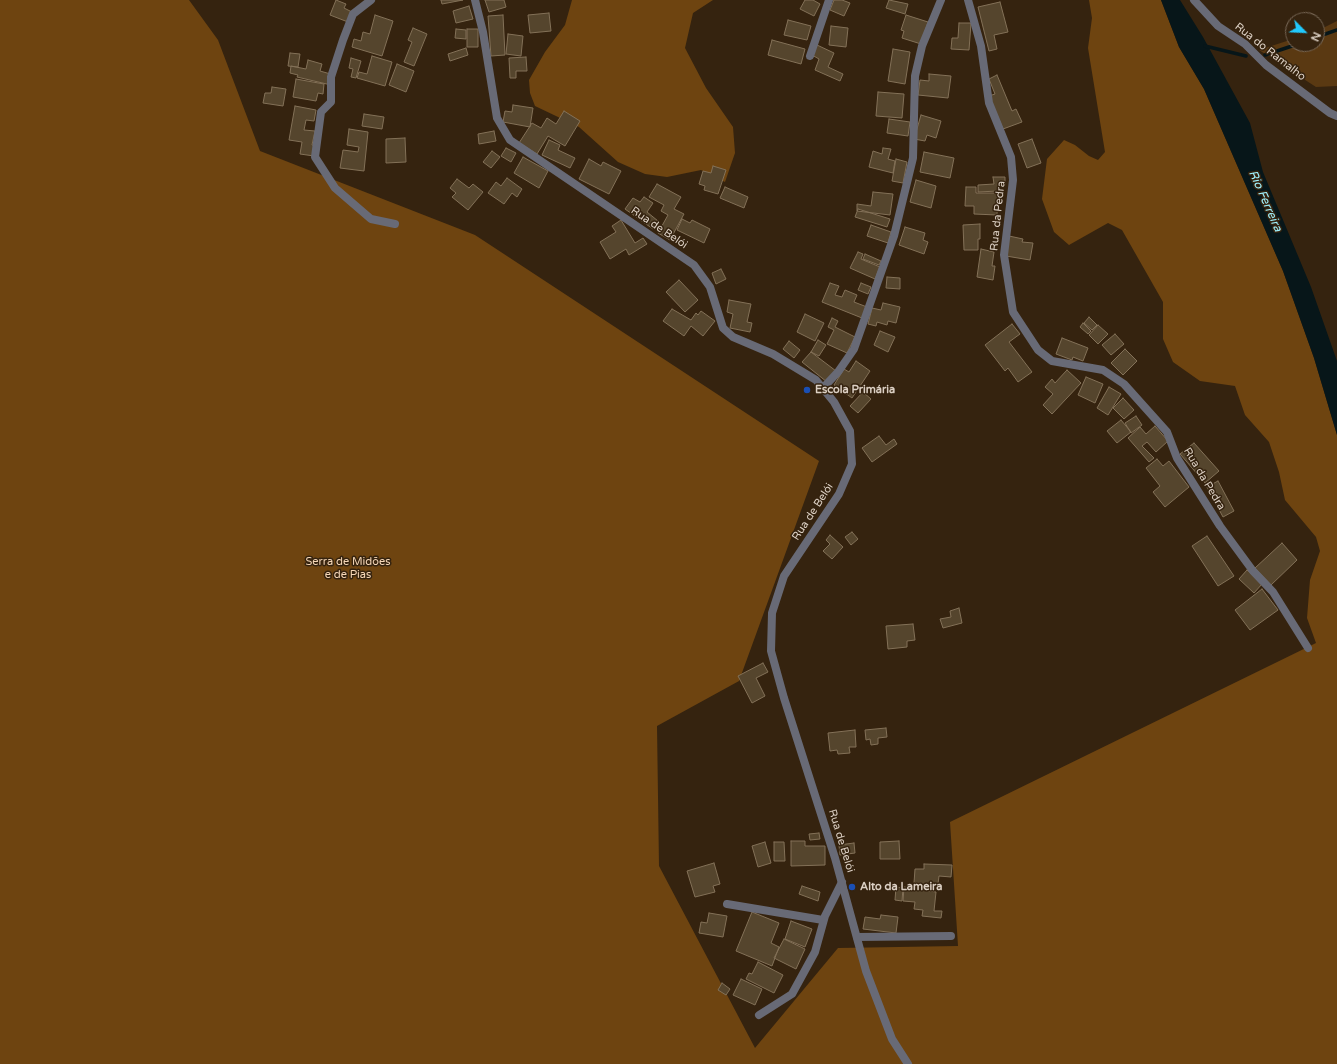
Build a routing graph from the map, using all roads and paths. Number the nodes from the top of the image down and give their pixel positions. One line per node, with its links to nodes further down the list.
1 (371, 0): 9 (street)
2 (475, 0): 10 (street, Rua de Belói)
3 (829, 0): 7 (street)
4 (941, 0): 10 (street)
5 (968, 0): 11 (street, Rua da Pedra)
6 (1194, 0): 8 (street, Rua do Ramalho)
7 (810, 56)
8 (1337, 116)
9 (395, 224)
10 (823, 388): 12 (street, Rua de Belói)
11 (1308, 648)
12 (842, 882): 14 (street); 16 (street, Rua de Belói)
13 (727, 904): 14 (street)
14 (823, 920): 17 (street)
15 (951, 936): 16 (street)
16 (857, 937): 18 (street, Rua de Belói)
17 (759, 1014)
18 (908, 1064)

